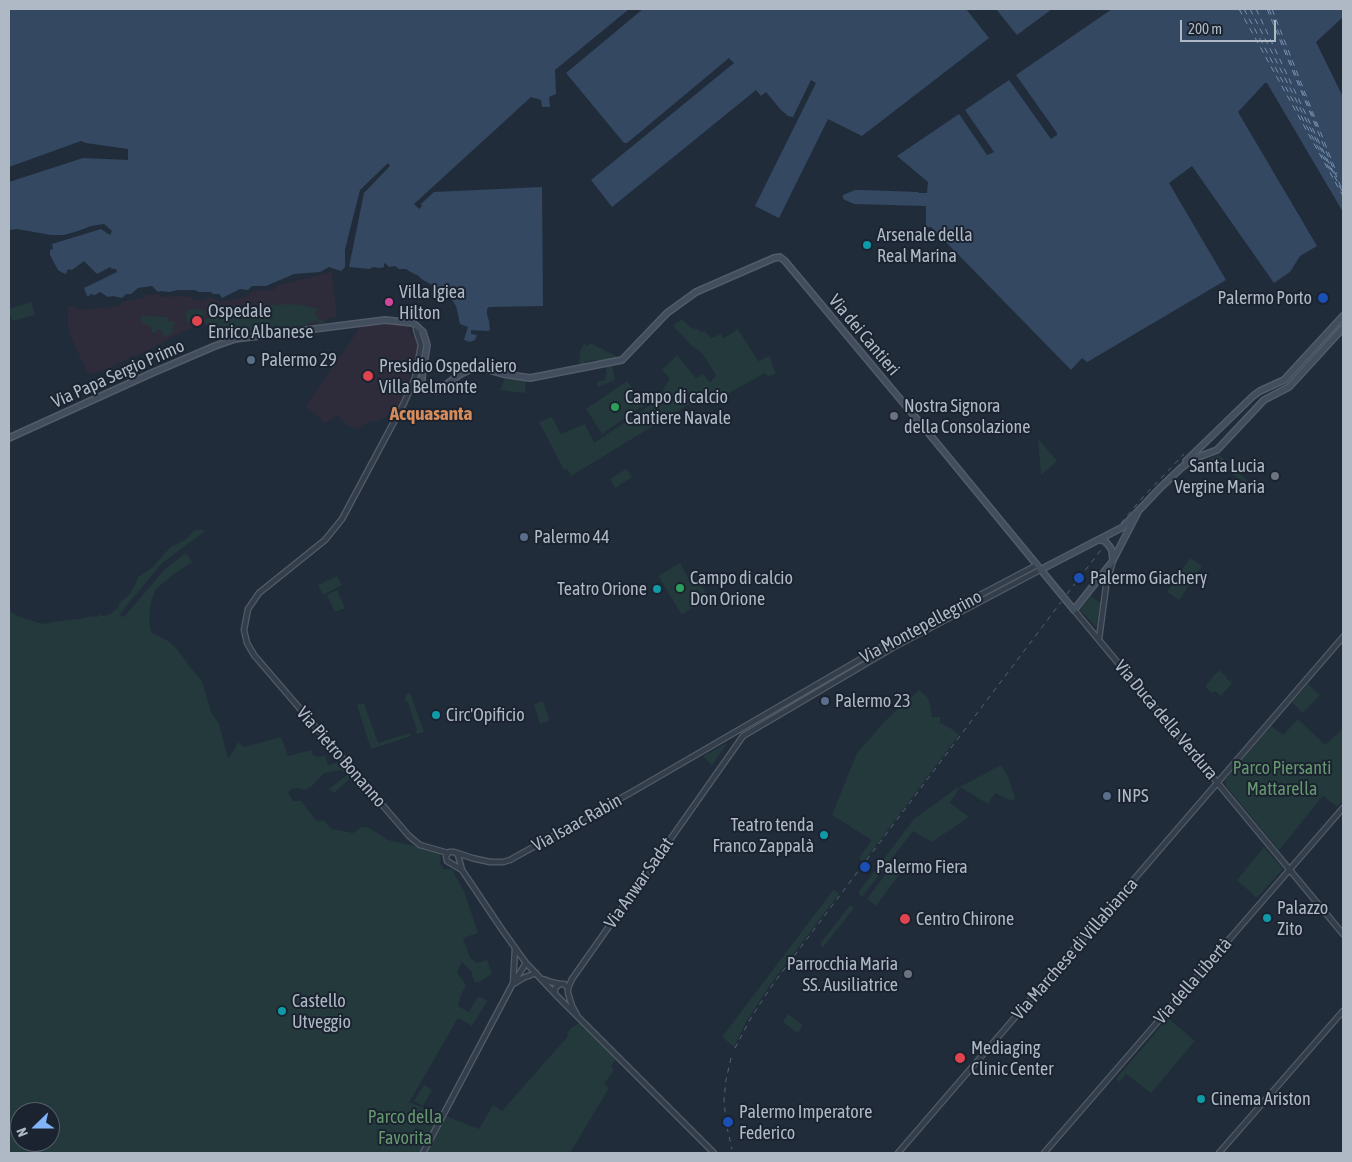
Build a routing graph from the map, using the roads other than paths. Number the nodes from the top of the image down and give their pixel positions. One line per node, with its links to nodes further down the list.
1 (1343, 316): 4 (main road)
2 (418, 326): 6 (main road, Via Papa Sergio Primo); 11 (main road, Via dei Cantieri); 22 (street, Via Pietro Bonanno)
3 (1343, 328): 5 (main road)
4 (1235, 414): 5 (main road); 7 (main road)
5 (1243, 422): 7 (main road)
6 (9, 438)
7 (1174, 474): 8 (main road)
8 (1139, 510): 9 (main road); 10 (main road)
9 (1100, 540): 10 (main road); 11 (main road)
10 (1112, 562): 13 (main road); 15 (street)
11 (1038, 568): 12 (street, Via Montepellegrino); 13 (main road, Via dei Cantieri)
12 (1024, 575): 16 (street, Via Montepellegrino); 17 (street, Via Montepellegrino)
13 (1074, 610): 15 (street, Via Duca della Verdura)
14 (1343, 638): 20 (street, Via Marchese di Villabianca)
15 (1099, 639): 20 (street, Via Duca della Verdura)
16 (820, 683): 17 (street); 19 (street, Via Montepellegrino)
17 (823, 689): 18 (street, Via Montepellegrino)
18 (744, 736): 34 (street, Via Anwar Sadat)
19 (692, 757): 23 (street, Via Isaac Rabin)
20 (1218, 782): 27 (street, Via Duca della Verdura); 40 (street, Via Marchese di Villabianca)
21 (1343, 808): 27 (street, Via della Libertà)
22 (448, 853): 23 (street); 25 (street)
23 (456, 853): 24 (street)
24 (459, 860): 25 (street); 26 (street)
25 (454, 864): 26 (street)
26 (462, 870): 29 (street)
27 (1290, 870): 28 (street, Via Duca della Verdura); 41 (street, Via della Libertà)
28 (1343, 934)
29 (515, 948): 30 (street); 33 (street)
30 (526, 963): 31 (street); 33 (street)
31 (538, 975): 32 (street); 33 (street); 35 (street)
32 (560, 984): 34 (street); 35 (street)
33 (512, 986): 38 (street)
34 (568, 991): 35 (street); 37 (street)
35 (557, 996): 37 (street)
36 (1343, 1012): 42 (street)
37 (577, 1015): 39 (street)
38 (423, 1153)
39 (714, 1153)
40 (898, 1153)
41 (1044, 1153)
42 (1219, 1153)

